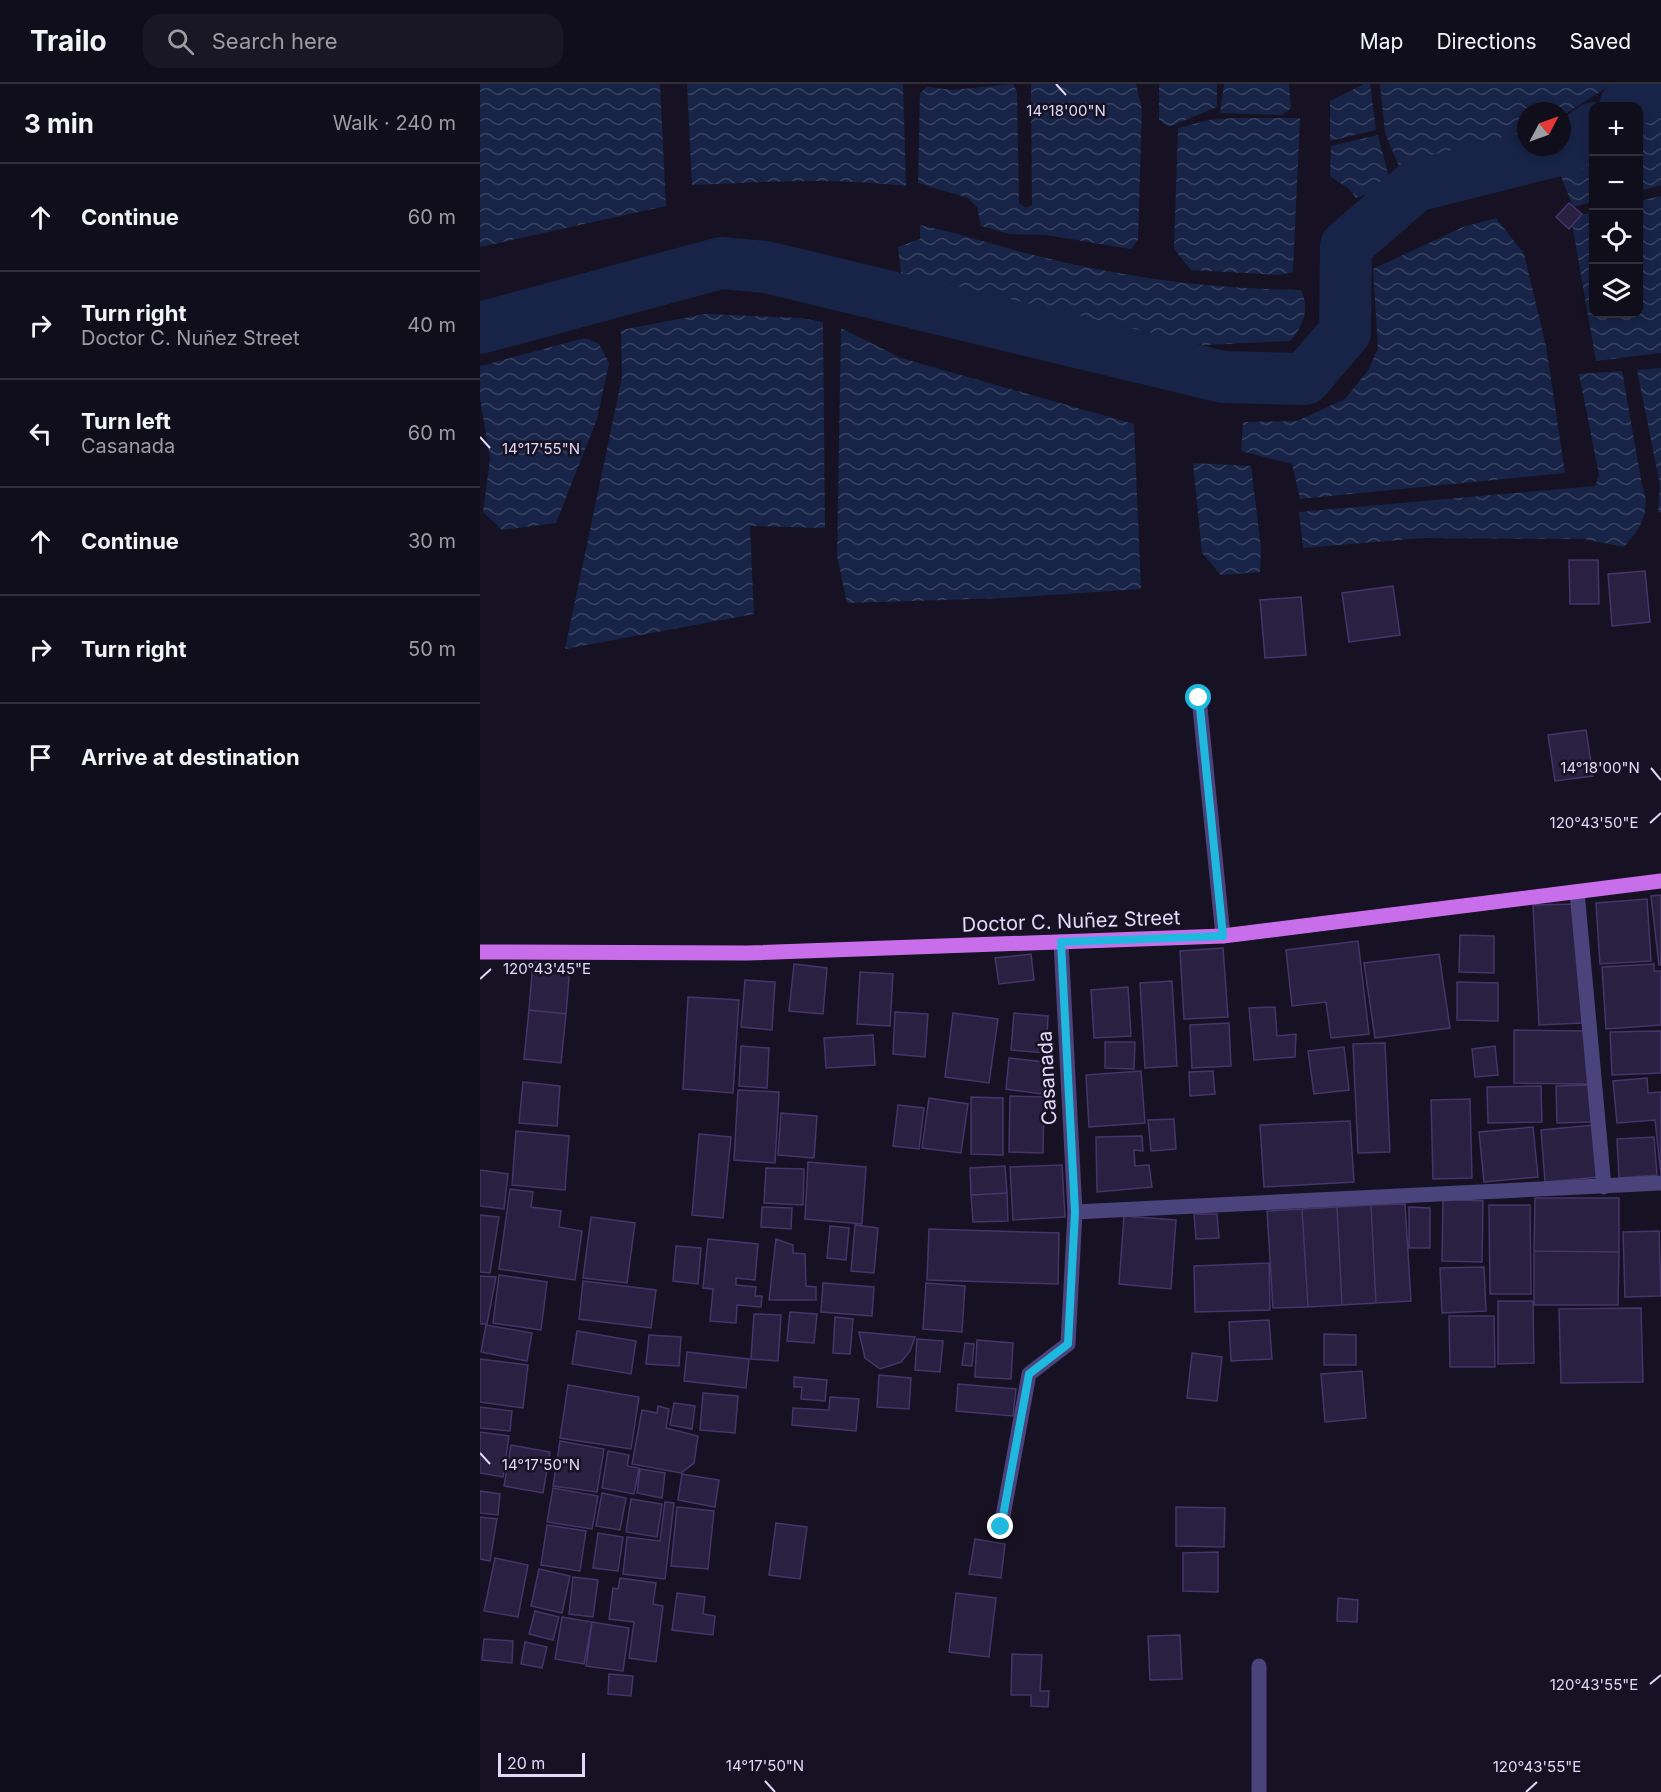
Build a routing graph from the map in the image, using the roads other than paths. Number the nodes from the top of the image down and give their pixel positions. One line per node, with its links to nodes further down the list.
1 (1199, 698): 4 (street)
2 (1661, 881): 3 (main road, Doctor C. Nuñez Street)
3 (1577, 892): 4 (main road, Doctor C. Nuñez Street); 8 (street)
4 (1223, 936): 5 (main road, Doctor C. Nuñez Street)
5 (1061, 942): 6 (main road, Doctor C. Nuñez Street); 9 (street, Casanada)
6 (480, 952)
7 (1661, 1183): 8 (street)
8 (1604, 1187): 9 (street)
9 (1075, 1212): 10 (street, Casanada)
10 (1001, 1527)
11 (1259, 1666): 12 (street)
12 (1259, 1792)

